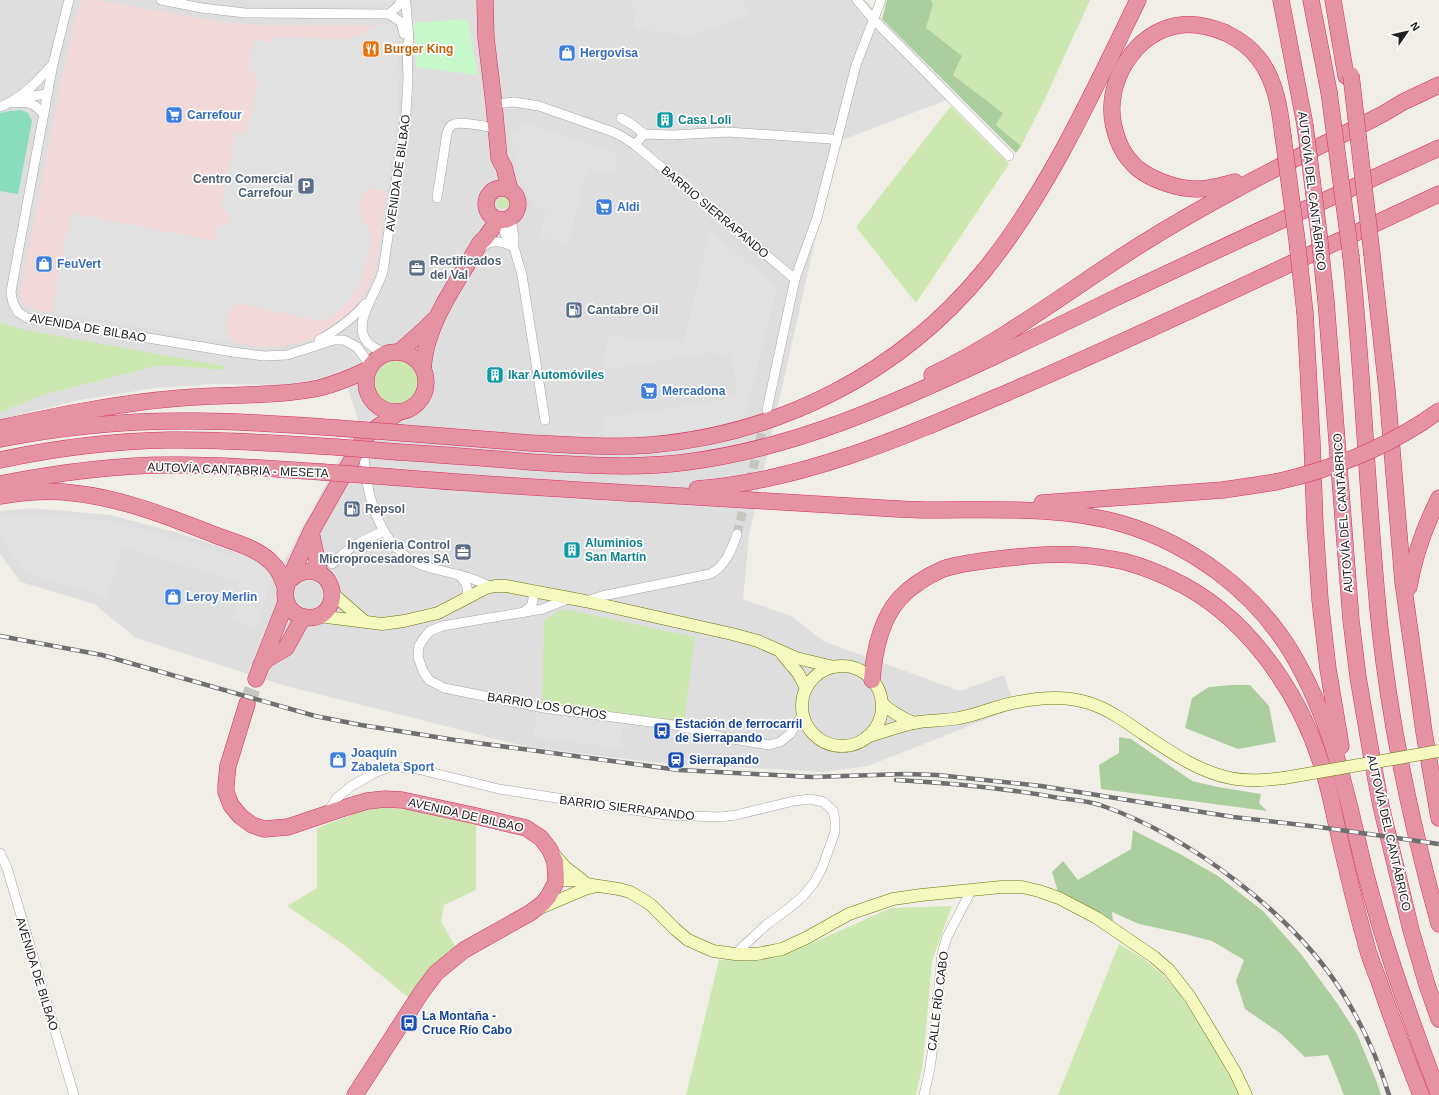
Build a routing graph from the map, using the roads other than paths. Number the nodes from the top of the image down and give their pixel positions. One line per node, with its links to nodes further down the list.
1 (69, 0): 16 (street)
2 (161, 0): 13 (street)
3 (402, 0): 13 (street)
4 (405, 0): 15 (street, AVENIDA DE BILBAO)
5 (485, 0): 23 (highway)
6 (857, 0): 14 (street)
7 (881, 0): 14 (street)
8 (1138, 0): 57 (highway, bridge)
9 (1281, 0): 102 (highway, AUTOVÍA DEL CANTÁBRICO, bridge)
10 (1311, 0): 100 (highway, AUTOVÍA DEL CANTÁBRICO, bridge)
11 (1333, 0): 17 (highway)
12 (1338, 0): 17 (highway)
13 (389, 14): 15 (street, AVENIDA DE BILBAO)
14 (874, 20): 30 (street); 33 (street)
15 (407, 46): 44 (street, AVENIDA DE BILBAO)
16 (53, 64): 19 (street); 22 (street)
17 (1349, 75): 80 (highway, bridge)
18 (1439, 85): 25 (highway)
19 (47, 94): 21 (street); 26 (street)
20 (1439, 96): 25 (highway)
21 (22, 102): 22 (street); 26 (street)
22 (10, 103): 24 (street)
23 (494, 104): 28 (highway); 31 (street, BARRIO SIERRAPANDO)
24 (0, 107)
25 (1384, 114): 35 (highway)
26 (44, 115): 46 (street, AVENIDA DE BILBAO)
27 (621, 118): 29 (street)
28 (496, 128): 34 (highway); 39 (street)
29 (644, 134): 30 (street); 31 (street)
30 (837, 142): 43 (street)
31 (635, 145): 43 (street, BARRIO SIERRAPANDO)
32 (1439, 148): 58 (highway)
33 (1009, 156)
34 (499, 158): 36 (highway); 37 (highway)
35 (1275, 169): 58 (highway); 93 (highway, bridge)
36 (510, 190): 37 (highway); 40 (highway)
37 (492, 191): 40 (highway)
38 (1439, 194): 61 (highway)
39 (437, 198)
40 (500, 217): 41 (street); 42 (highway)
41 (513, 245): 42 (street); 54 (street)
42 (477, 248): 45 (highway)
43 (795, 279): 51 (street)
44 (372, 296): 46 (street, AVENIDA DE BILBAO); 47 (street, AVENIDA DE BILBAO)
45 (438, 316): 47 (highway); 49 (highway)
46 (310, 348): 48 (street, AVENIDA DE BILBAO)
47 (393, 352): 48 (highway); 49 (highway)
48 (369, 368): 50 (highway); 55 (highway)
49 (423, 368): 53 (highway)
50 (369, 396): 53 (highway); 56 (highway)
51 (767, 410)
52 (1439, 411): 64 (highway, bridge)
53 (399, 412): 56 (highway)
54 (545, 420)
55 (0, 428)
56 (365, 438): 65 (street); 66 (highway)
57 (0, 439)
58 (788, 440): 59 (highway, bridge)
59 (0, 460)
60 (0, 484): 61 (highway, AUTOVÍA CANTABRIA - MESETA, bridge)
61 (525, 487): 64 (highway)
62 (0, 496): 71 (highway)
63 (1439, 498): 80 (highway)
64 (864, 507): 93 (highway)
65 (384, 531): 68 (street); 69 (street)
66 (311, 532): 68 (highway); 71 (highway)
67 (737, 534): 76 (street)
68 (326, 569): 71 (highway); 73 (highway)
69 (457, 574): 70 (street); 75 (street)
70 (490, 587): 72 (street); 75 (street)
71 (287, 590): 78 (highway); 78 (highway)
72 (534, 591): 74 (street); 77 (street)
73 (332, 593): 78 (highway); 79 (street)
74 (570, 598): 76 (street); 77 (street, BARRIO LOS OCHOS)
75 (465, 599): 79 (street)
76 (585, 601): 81 (street)
77 (524, 612): 87 (street, BARRIO LOS OCHOS)
78 (311, 616): 79 (street)
79 (364, 621)
80 (1411, 640): 92 (highway)
81 (778, 651): 82 (street); 84 (street)
82 (834, 667): 83 (street); 84 (street)
83 (872, 680): 85 (street); 107 (highway)
84 (806, 688): 87 (street)
85 (882, 703): 88 (street); 89 (street)
86 (247, 704): 91 (highway, AVENIDA DE BILBAO)
87 (803, 714): 89 (street)
88 (914, 723): 89 (street); 90 (street, bridge)
89 (867, 737)
90 (1439, 751)
91 (326, 815): 94 (highway, AVENIDA DE BILBAO); 101 (street, BARRIO SIERRAPANDO)
92 (1439, 818)
93 (1354, 825): 108 (highway)
94 (550, 850): 96 (highway, AVENIDA DE BILBAO); 97 (street)
95 (0, 853): 103 (street, AVENIDA DE BILBAO)
96 (556, 881): 97 (street); 99 (highway)
97 (591, 887): 99 (street); 101 (street)
98 (972, 889): 101 (street); 105 (street, CALLE RÍO CABO); 106 (street)
99 (530, 913): 104 (highway)
100 (1439, 924)
101 (734, 954)
102 (1439, 1019)
103 (74, 1095)
104 (355, 1095)
105 (924, 1095)
106 (1246, 1095)
107 (1421, 1095)
108 (1439, 1095)

